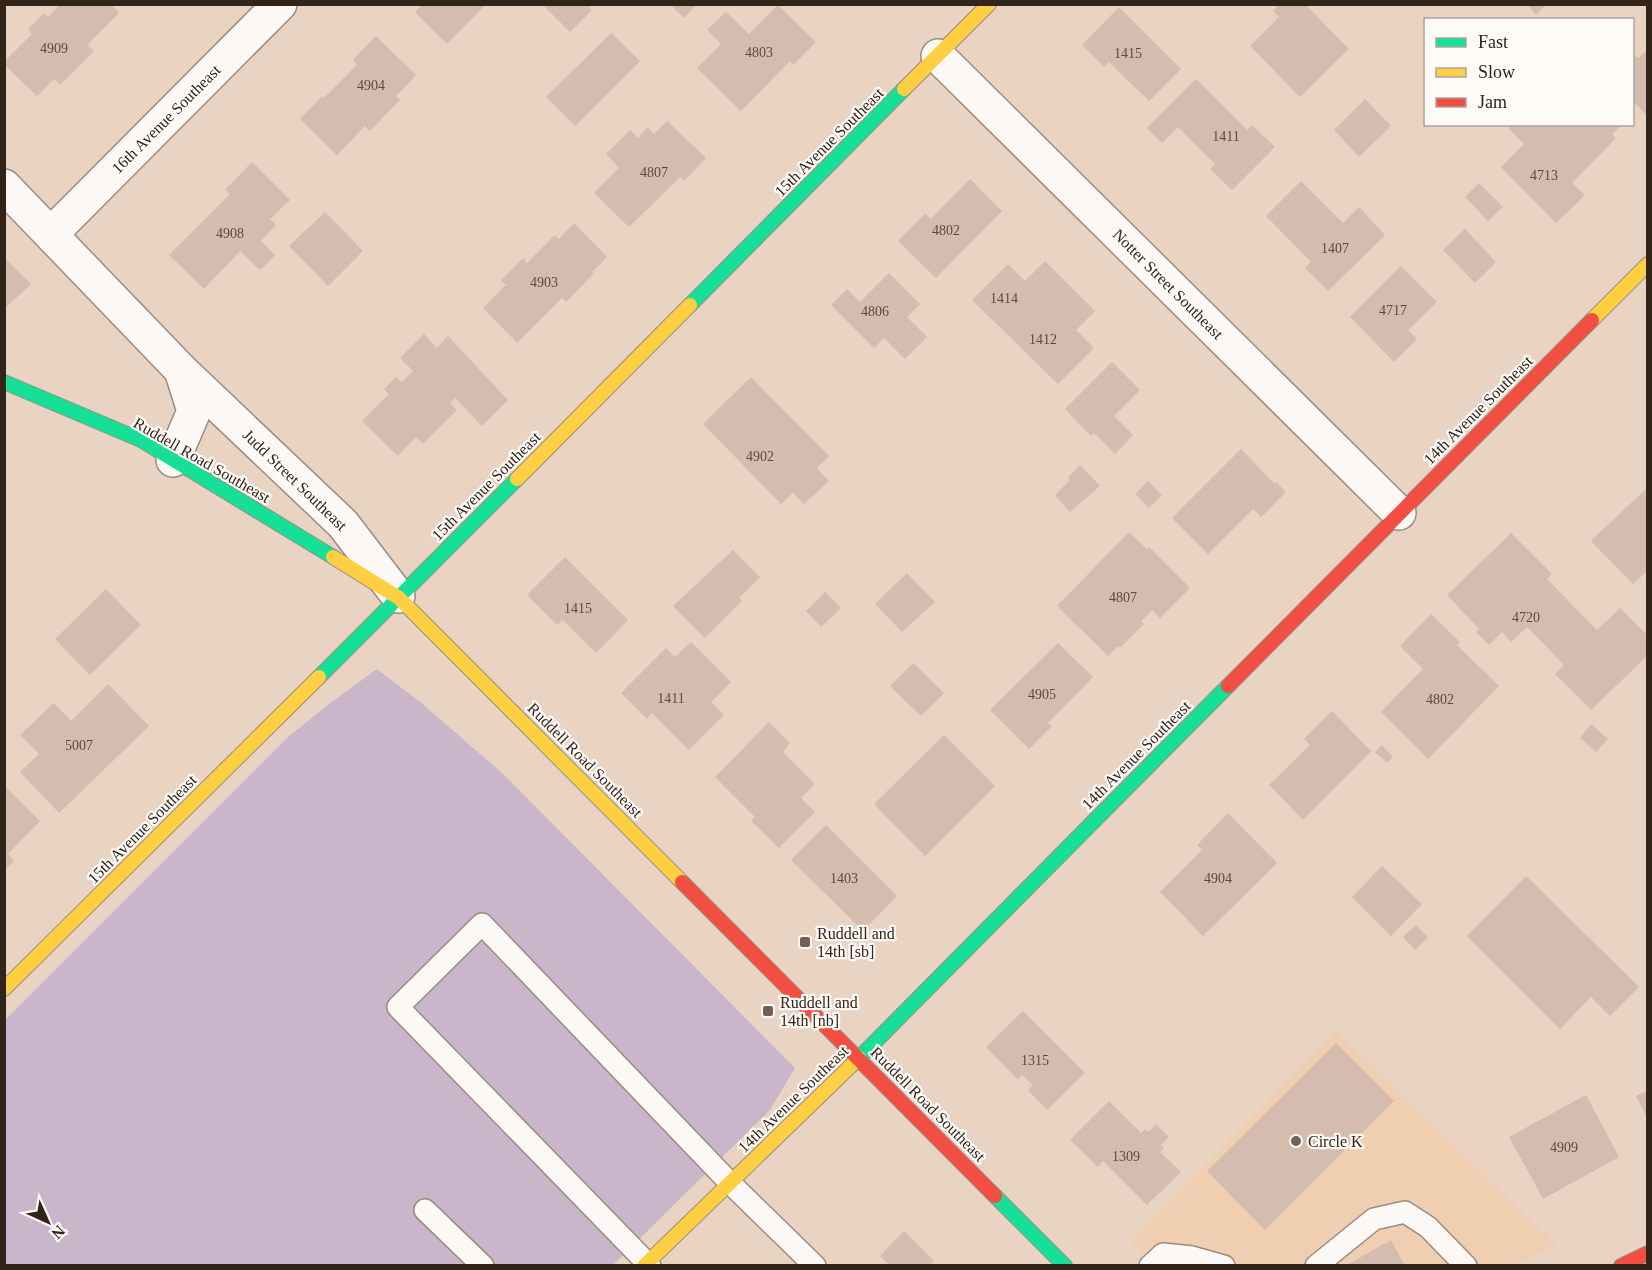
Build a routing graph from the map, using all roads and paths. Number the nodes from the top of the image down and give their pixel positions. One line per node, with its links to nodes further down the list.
1 (280, 4): 5 (street, 16th Avenue Southeast)
2 (989, 4): 3 (street, 15th Avenue Southeast)
3 (938, 56): 10 (street, Notter Street Southeast); 11 (street, 15th Avenue Southeast)
4 (4, 186): 5 (street, Judd Street Southeast)
5 (52, 233): 7 (street, Judd Street Southeast)
6 (1647, 264): 10 (street, 14th Avenue Southeast)
7 (182, 370): 9 (street, Judd Street Southeast); 11 (street, Judd Street Southeast)
8 (4, 382): 9 (street, Ruddell Road Southeast)
9 (173, 460): 11 (street, Ruddell Road Southeast)
10 (1399, 513): 13 (street, 14th Avenue Southeast)
11 (399, 598): 12 (street, 15th Avenue Southeast); 13 (street, Ruddell Road Southeast)
12 (4, 989)
13 (859, 1058): 14 (street, 14th Avenue Southeast); 20 (street, Ruddell Road Southeast)
14 (730, 1183): 17 (street, 14th Avenue Southeast); 17 (lane); 19 (lane)
15 (425, 1210): 18 (lane)
16 (1647, 1253): 25 (street)
17 (647, 1264)
18 (483, 1266)
19 (815, 1266)
20 (1065, 1266)
21 (1150, 1266): 22 (lane)
22 (1224, 1266)
23 (1316, 1266): 24 (lane)
24 (1466, 1266)
25 (1621, 1266)

